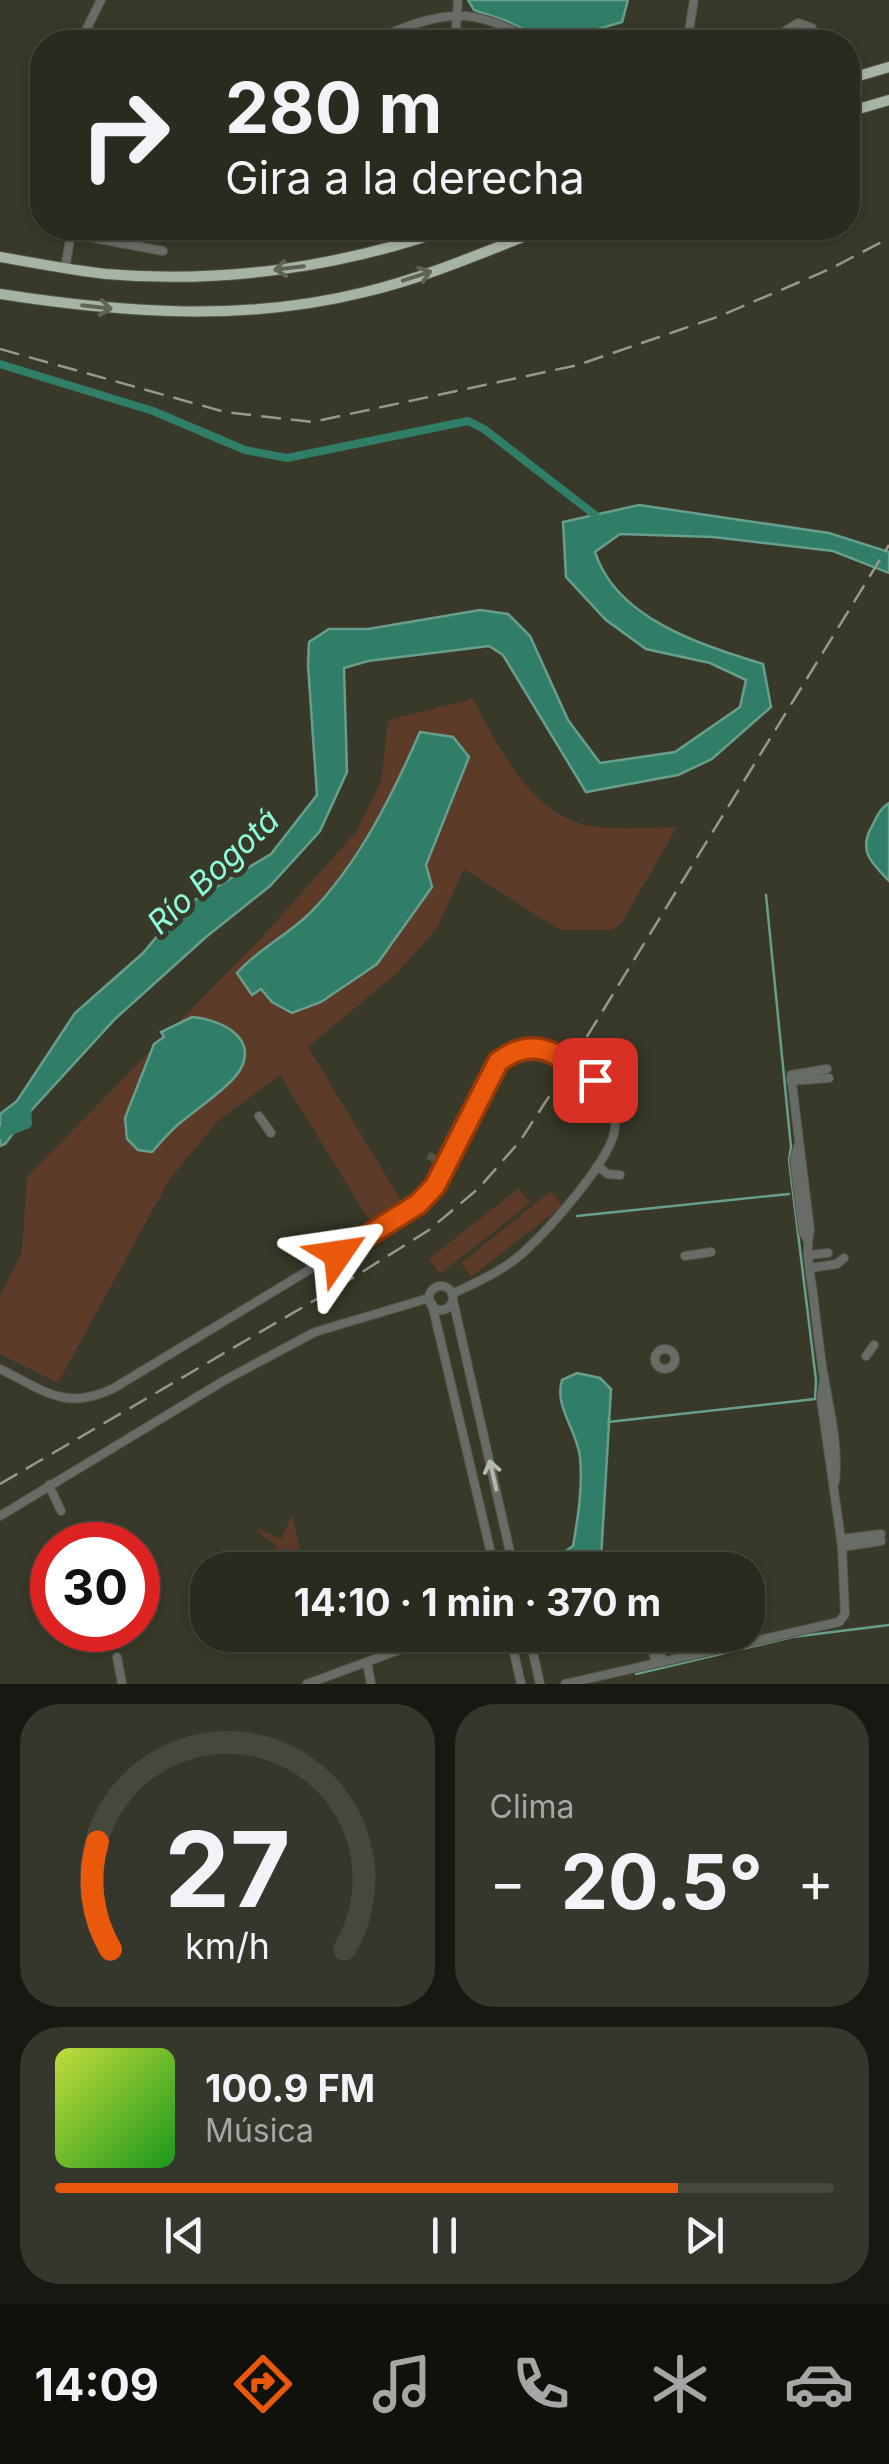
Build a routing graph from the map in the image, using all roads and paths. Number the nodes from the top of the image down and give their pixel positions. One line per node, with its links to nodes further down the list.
1 (102, 0): 5 (street)
2 (458, 0): 4 (street)
3 (694, 0): 9 (street)
4 (458, 13): 6 (street); 7 (street); 8 (street)
5 (86, 30)
6 (398, 30)
7 (456, 30)
8 (513, 30)
9 (689, 30)
10 (787, 30): 11 (street)
11 (813, 30)
12 (889, 67): 13 (highway)
13 (860, 75)
14 (889, 100): 15 (highway)
15 (860, 108)
16 (70, 240): 22 (street)
17 (111, 240): 20 (street)
18 (409, 240): 22 (highway, one-way to 22)
19 (514, 240): 23 (highway, one-way to 19)
20 (163, 252)
21 (0, 257): 22 (highway)
22 (65, 269)
23 (0, 294)
24 (828, 1074): 31 (street)
25 (260, 1116): 26 (street)
26 (271, 1133)
27 (434, 1159): 28 (street)
28 (445, 1166): 33 (street); 35 (street)
29 (322, 1240): 33 (street)
30 (711, 1252): 32 (street)
31 (809, 1255): 34 (street); 34 (street)
32 (685, 1256)
33 (332, 1258): 39 (street)
34 (810, 1268): 47 (street)
35 (453, 1298): 36 (street); 36 (street); 40 (street)
36 (430, 1301): 41 (street); 42 (street)
37 (874, 1345): 38 (street)
38 (866, 1356)
39 (0, 1368)
40 (476, 1400): 41 (street); 49 (street, one-way to 40)
41 (455, 1403): 48 (street)
42 (48, 1485): 43 (street); 44 (street)
43 (62, 1511)
44 (0, 1517): 45 (street)
45 (0, 1528)
46 (880, 1538): 47 (street)
47 (842, 1543): 56 (street)
48 (490, 1552)
49 (510, 1552)
50 (397, 1652): 55 (street)
51 (514, 1652): 60 (street)
52 (533, 1652): 61 (street)
53 (657, 1652): 56 (street)
54 (117, 1657): 58 (street)
55 (366, 1662): 57 (street); 59 (street)
56 (660, 1662): 62 (street)
57 (312, 1683)
58 (122, 1684)
59 (371, 1684)
60 (522, 1684)
61 (540, 1684)
62 (565, 1684)

